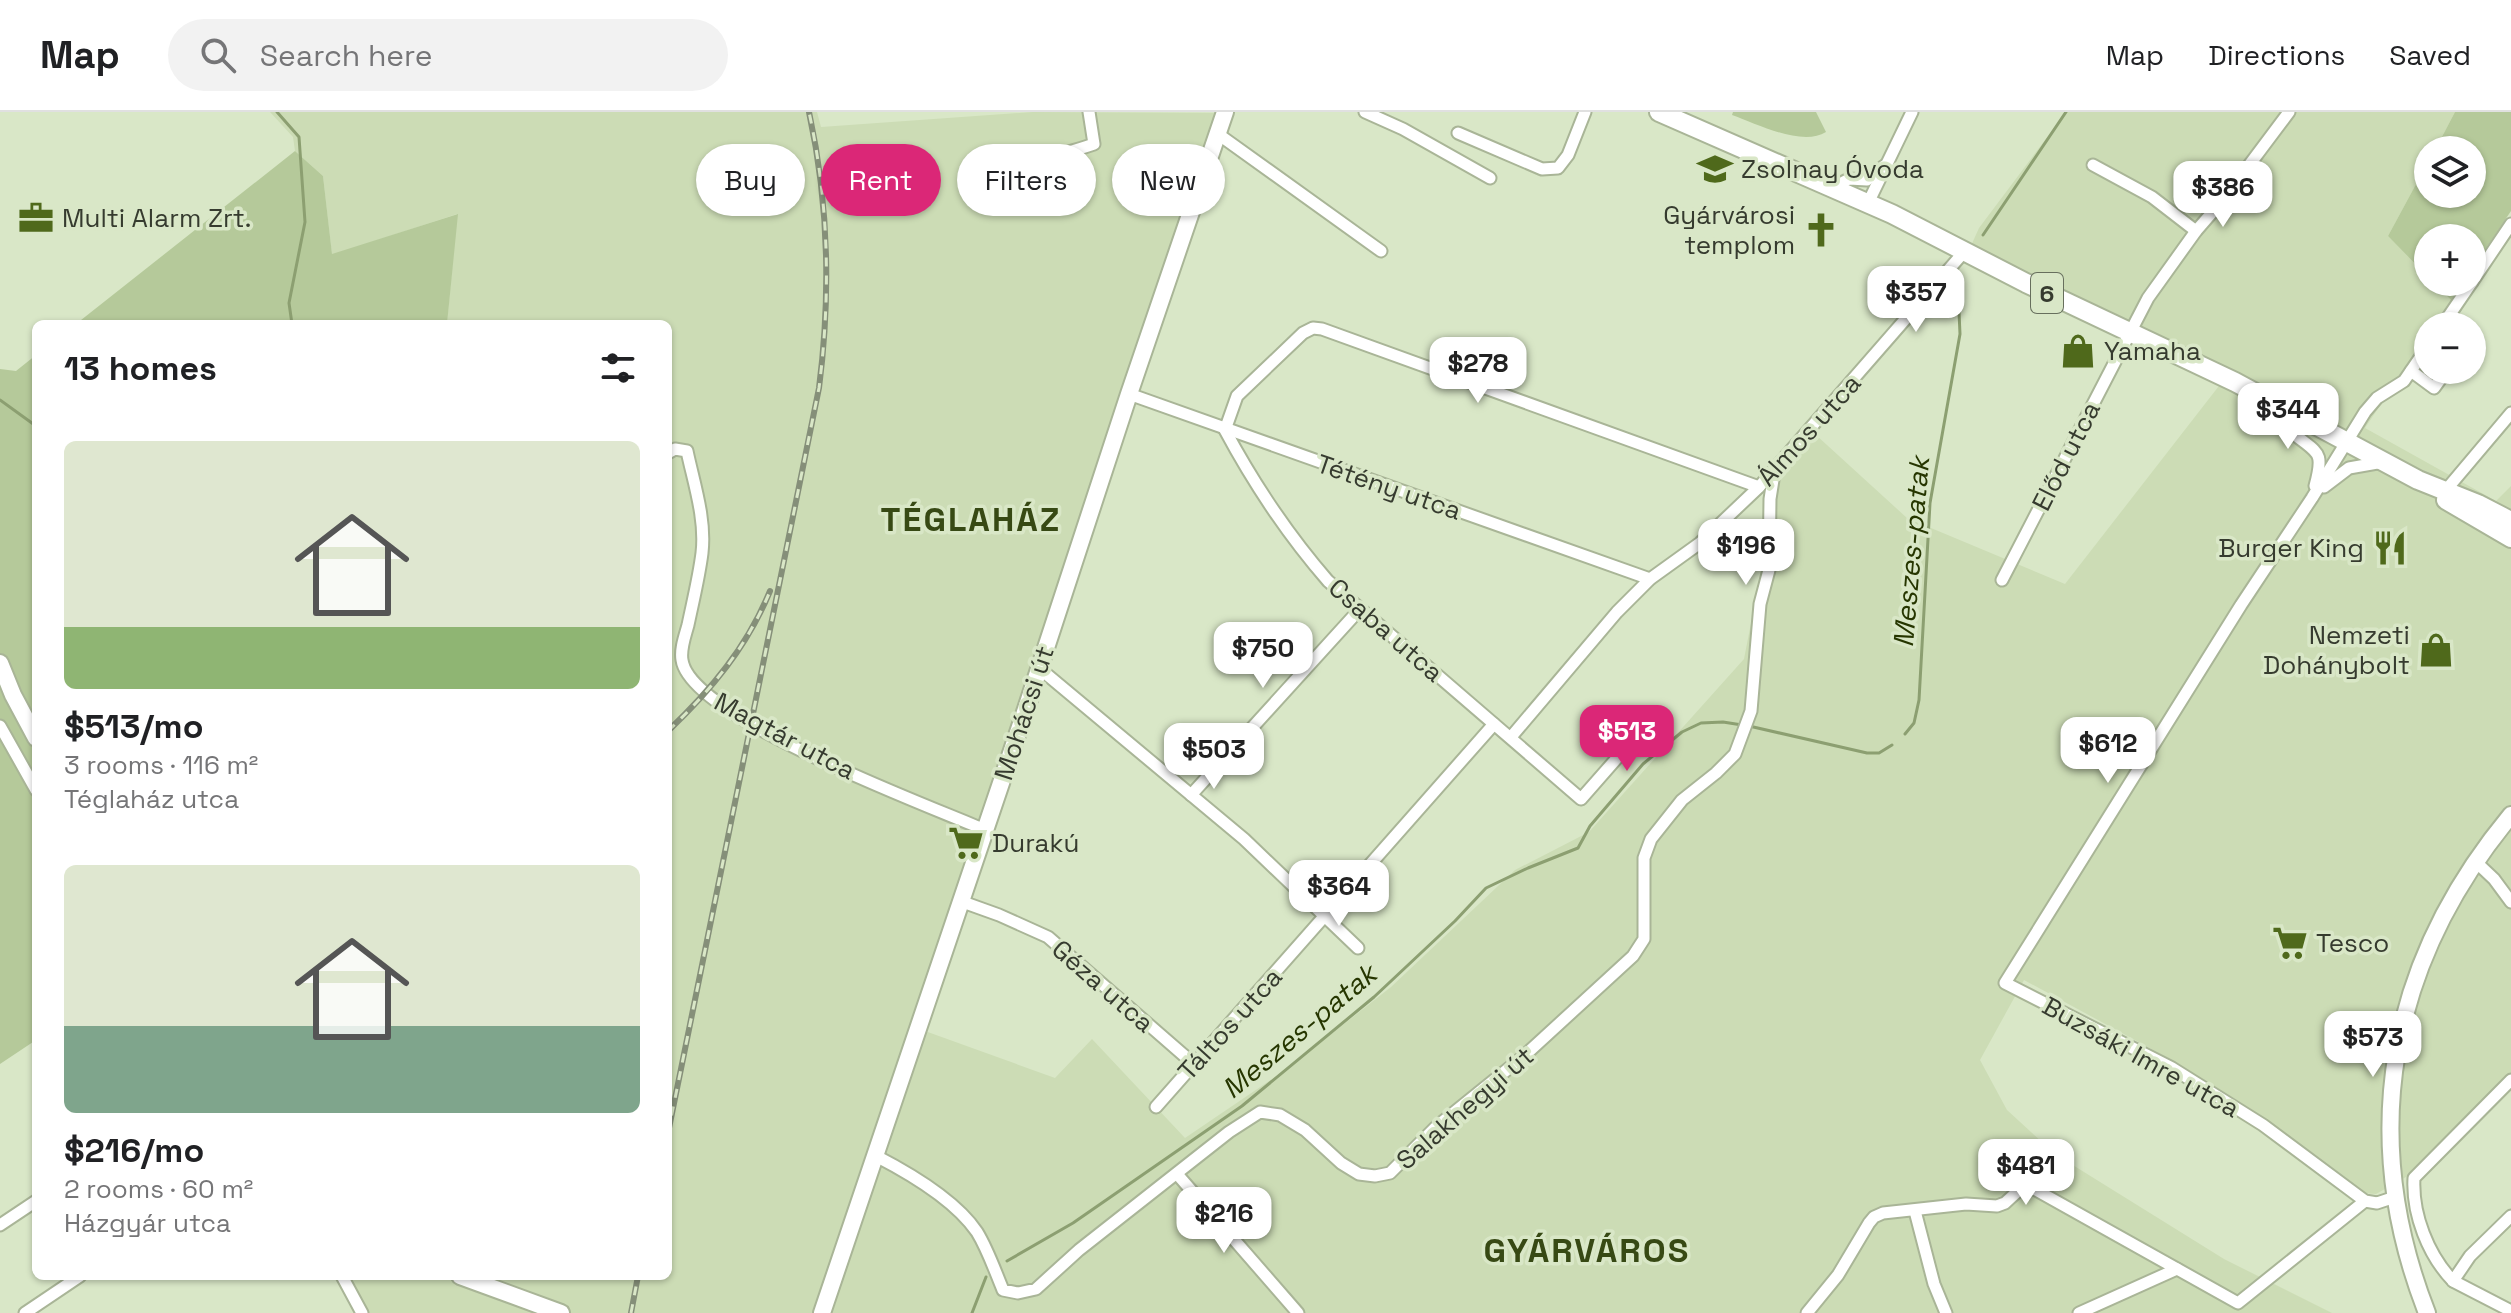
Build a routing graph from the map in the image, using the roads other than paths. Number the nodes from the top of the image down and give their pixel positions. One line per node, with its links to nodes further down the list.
1 (1089, 112): 11 (street)
2 (1225, 112): 10 (main road, Mohácsi út)
3 (1365, 112): 14 (street)
4 (1585, 112): 9 (street)
5 (1659, 112): 8 (main road, 6)
6 (1912, 112): 12 (street)
7 (2289, 112): 18 (street, Előd utca)
8 (1691, 118): 15 (main road, 6)
9 (1458, 133)
10 (1218, 134): 19 (street); 26 (main road, Mohácsi út)
11 (1094, 144)
12 (1889, 160): 15 (street); 16 (street)
13 (2093, 165): 18 (street)
14 (1490, 178)
15 (1832, 188): 16 (main road, 6)
16 (1868, 203): 20 (main road, 6)
17 (2511, 224): 21 (street)
18 (2196, 231): 22 (street, Előd utca)
19 (1381, 251)
20 (1964, 252): 22 (main road, 6); 33 (street, Álmos utca)
21 (2486, 261)
22 (2131, 332): 27 (main road, 6); 41 (street, Előd utca)
23 (2414, 367): 24 (street)
24 (2411, 371): 25 (street); 30 (street)
25 (2414, 373)
26 (1129, 394): 29 (street, Tétény utca); 44 (main road, Mohácsi út)
27 (2275, 403): 30 (main road, 6); 37 (street)
28 (2511, 413): 36 (street)
29 (1225, 430): 35 (street); 40 (street, Tétény utca); 42 (street, Csaba utca)
30 (2347, 442): 32 (main road, 6); 37 (street)
31 (672, 451): 53 (street, Magtár utca)
32 (2383, 462): 34 (main road, 6); 37 (street)
33 (1775, 467): 35 (street, Álmos utca); 63 (street, Salakhegyi út)
34 (2418, 480): 36 (main road, 6); 39 (main road, 6)
35 (1759, 487): 40 (street, Álmos utca)
36 (2446, 490): 38 (main road, 6)
37 (2312, 498): 65 (street, Buzsáki Imre utca)
38 (2511, 521)
39 (2511, 538)
40 (1650, 579): 49 (street, Álmos utca)
41 (2002, 580)
42 (1360, 609): 45 (street, Csaba utca); 51 (street)
43 (0, 663): 48 (main road)
44 (1039, 668): 51 (street); 53 (main road, Mohácsi út)
45 (1494, 724): 49 (street, Csaba utca); 57 (street, Táltos utca)
46 (1646, 725): 49 (street, Csaba utca)
47 (0, 726): 50 (street)
48 (32, 731)
49 (1511, 737)
50 (32, 783)
51 (1191, 795): 57 (street)
52 (2511, 815): 54 (main road)
53 (985, 830): 55 (main road, Mohácsi út)
54 (2476, 862): 56 (street); 64 (main road)
55 (960, 901): 59 (street, Géza utca); 62 (main road, Mohácsi út)
56 (2511, 902)
57 (1325, 917): 58 (street); 59 (street, Táltos utca)
58 (1358, 948)
59 (1195, 1065): 61 (street, Táltos utca)
60 (2511, 1080): 74 (street)
61 (1156, 1107)
62 (876, 1156): 63 (street, Salakhegyi út); 79 (main road, Mohácsi út)
63 (1177, 1174): 80 (street)
64 (2395, 1197): 65 (street); 84 (main road)
65 (2365, 1201): 70 (street)
66 (32, 1204): 69 (street)
67 (1915, 1211): 70 (street); 81 (street); 82 (street)
68 (2511, 1216): 74 (street)
69 (0, 1225)
70 (2177, 1269): 83 (street)
71 (74, 1280): 76 (street)
72 (344, 1280): 77 (street)
73 (471, 1280): 78 (main road)
74 (2453, 1281): 75 (street)
75 (2511, 1311)
76 (25, 1313)
77 (362, 1313)
78 (561, 1313)
79 (822, 1313)
80 (1298, 1313)
81 (1807, 1313)
82 (1946, 1313)
83 (2079, 1313)
84 (2427, 1313)

